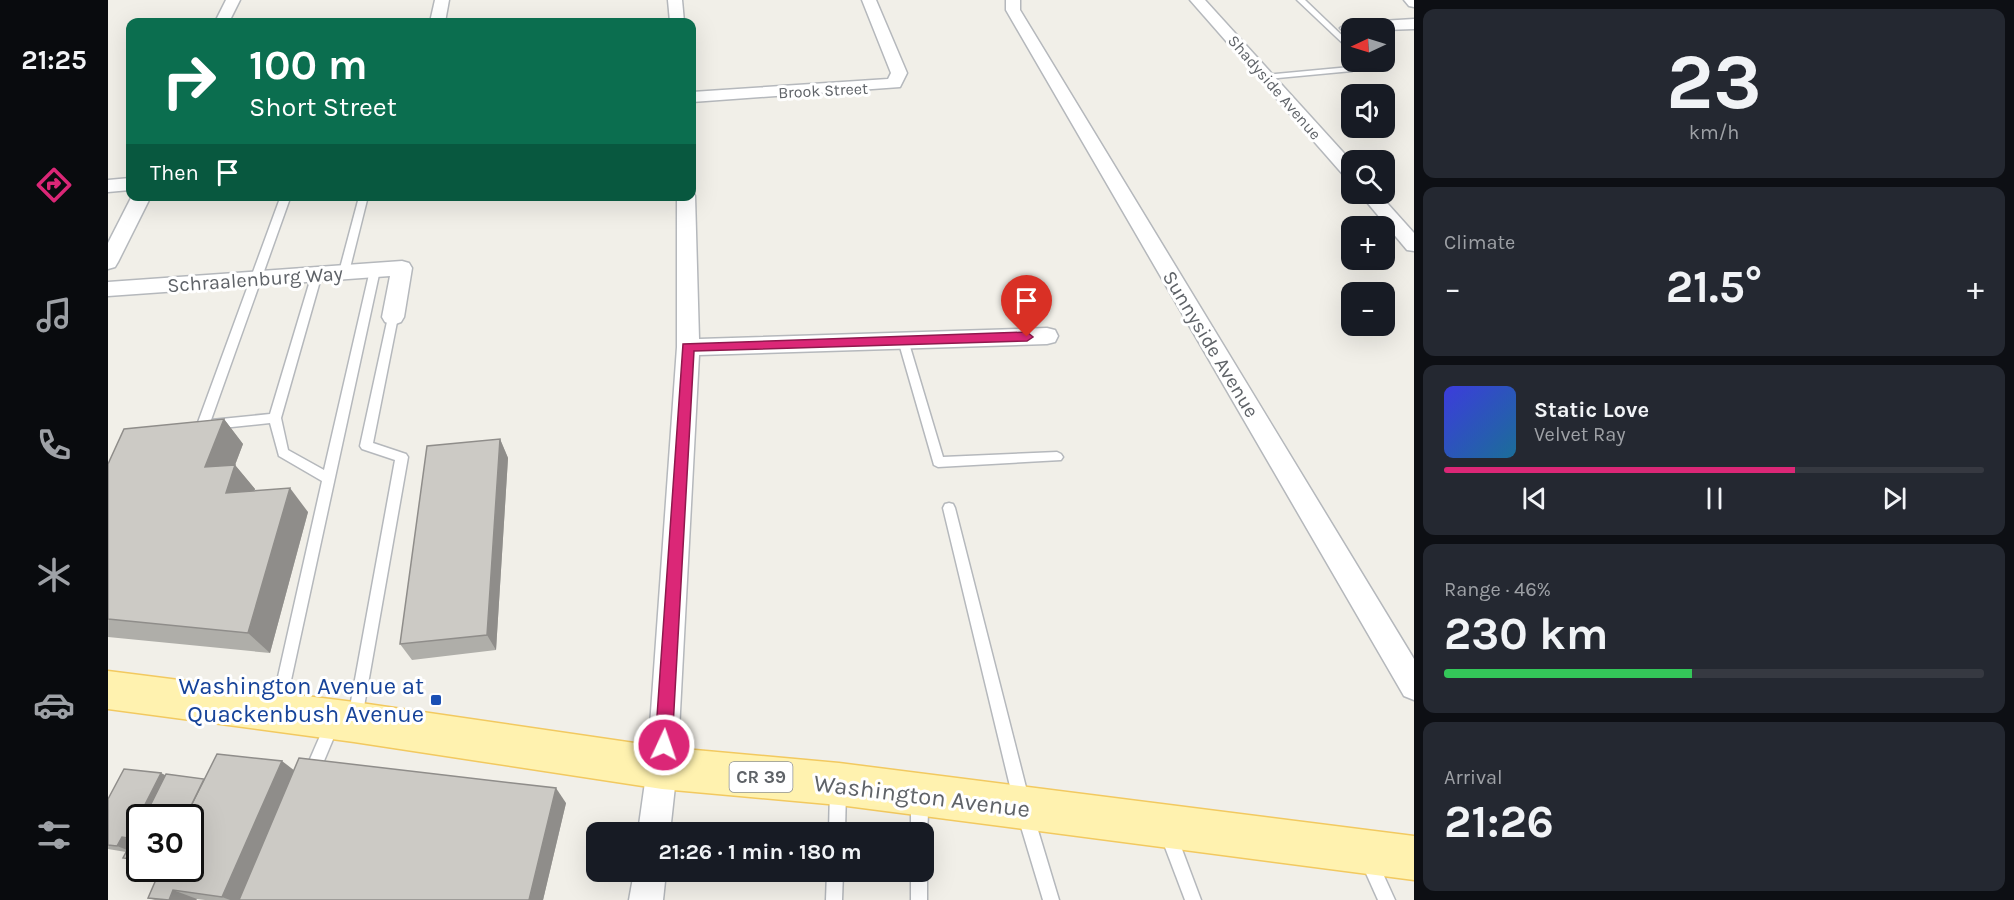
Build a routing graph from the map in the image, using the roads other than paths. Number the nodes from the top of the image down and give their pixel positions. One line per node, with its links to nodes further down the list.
1 (232, 0): 8 (street)
2 (442, 0): 9 (street)
3 (675, 0): 10 (street)
4 (869, 0): 16 (street, Brook Street)
5 (1012, 0): 40 (street, Sunnyside Avenue)
6 (1197, 0): 15 (street, Shadyside Avenue)
7 (1302, 0): 13 (lane)
8 (224, 18)
9 (439, 18)
10 (677, 18)
11 (1414, 24): 12 (street)
12 (1395, 25)
13 (1341, 39)
14 (1341, 70): 15 (lane)
15 (1266, 77): 17 (street, Shadyside Avenue)
16 (696, 97)
17 (1341, 162)
18 (126, 184): 19 (street)
19 (108, 186)
20 (139, 201): 26 (street)
21 (284, 201): 30 (lane)
22 (363, 201): 28 (lane)
23 (686, 201): 35 (street)
24 (1378, 204): 25 (street)
25 (1414, 245)
26 (108, 262)
27 (375, 270): 28 (street, Schraalenburg Way); 32 (street, Schraalenburg Way); 38 (lane)
28 (344, 272): 29 (street, Schraalenburg Way)
29 (317, 274): 30 (street, Schraalenburg Way); 36 (lane)
30 (257, 279): 31 (street, Schraalenburg Way); 36 (lane)
31 (108, 289)
32 (393, 316): 43 (lane)
33 (1047, 336): 34 (street)
34 (903, 340): 35 (street); 37 (lane)
35 (688, 347): 44 (street)
36 (275, 418): 38 (lane)
37 (1057, 457)
38 (329, 479): 42 (lane)
39 (949, 508): 47 (lane)
40 (1414, 686)
41 (108, 690): 42 (main road, Washington Avenue / CR 39)
42 (277, 713): 43 (main road, Washington Avenue / CR 39)
43 (344, 721): 44 (main road, Washington Avenue / CR 39); 46 (lane)
44 (662, 768): 45 (main road, Washington Avenue / CR 39); 49 (street)
45 (839, 784): 48 (main road, Washington Avenue / CR 39); 50 (lane)
46 (303, 794)
47 (1023, 807): 48 (main road, Washington Avenue / CR 39); 51 (main road, Washington Avenue / CR 39); 60 (lane)
48 (919, 814)
49 (655, 822)
50 (837, 822)
51 (1165, 826): 52 (main road, Washington Avenue / CR 39); 61 (lane)
52 (1364, 852): 53 (main road, Washington Avenue / CR 39); 62 (lane)
53 (1414, 858)
54 (649, 882): 57 (street)
55 (835, 882): 58 (lane)
56 (919, 882): 59 (lane)
57 (646, 900)
58 (834, 900)
59 (919, 900)
60 (1052, 900)
61 (1193, 900)
62 (1387, 900)

